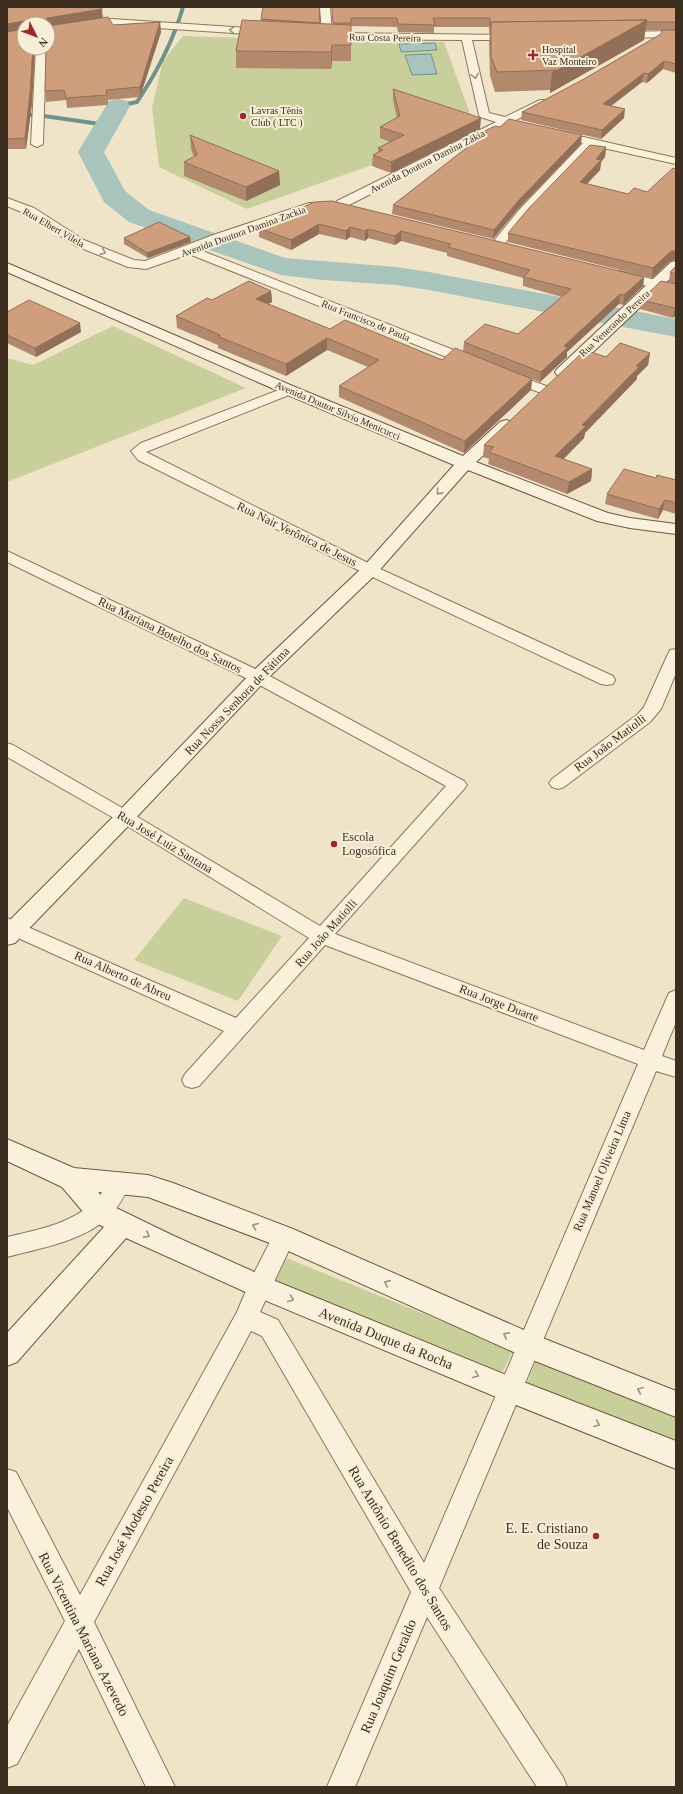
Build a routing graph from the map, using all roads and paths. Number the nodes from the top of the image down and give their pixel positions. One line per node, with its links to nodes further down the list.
1 (325, 7): 8 (street, Rua Costa Pereira)
2 (56, 30): 3 (street, one-way to 2)
3 (279, 33)
4 (654, 34): 5 (street); 6 (street); 9 (street)
5 (676, 34)
6 (607, 35)
7 (522, 37): 8 (street, Rua Costa Pereira)
8 (467, 38): 12 (street, one-way to 12)
9 (648, 44)
10 (41, 56): 16 (street)
11 (554, 97): 12 (street, Avenida Doutora Damina Zákia)
12 (506, 122): 13 (street); 19 (street, Avenida Doutora Damina Zákia)
13 (522, 125)
14 (545, 131): 15 (street)
15 (591, 142): 17 (street); 22 (street)
16 (37, 144)
17 (676, 161)
18 (7, 202): 25 (street, Rua Elbert Vilela, one-way to 25)
19 (331, 204): 20 (street); 24 (street, Avenida Doutora Damina Zackia)
20 (355, 209)
21 (482, 241): 22 (street)
22 (498, 245): 23 (street)
23 (512, 249)
24 (189, 250): 25 (street, Avenida Doutora Damina Zackia); 31 (street, Rua Francisco de Paula)
25 (146, 265)
26 (676, 265): 29 (street, Rua Venerando Pereira)
27 (7, 267): 33 (street, Avenida Doutor Sílvio Menicucci)
28 (610, 273): 29 (street)
29 (655, 284): 30 (street); 34 (street, Rua Venerando Pereira)
30 (676, 289)
31 (485, 367)
32 (500, 373): 34 (street)
33 (289, 390): 36 (street, Avenida Doutor Sílvio Menicucci); 39 (street, Rua Nair Verônica de Jesus)
34 (538, 395)
35 (516, 416): 36 (street)
36 (465, 463): 37 (street, Avenida Doutor Sílvio Menicucci); 39 (street, Rua Nossa Senhora de Fátima, one-way to 39)
37 (676, 529)
38 (7, 556): 41 (street, Rua Mariana Botelho dos Santos)
39 (370, 570): 41 (street, Rua Nossa Senhora de Fátima); 42 (street, Rua Nair Verônica de Jesus)
40 (676, 654): 44 (street, Rua João Matiolli)
41 (258, 677): 45 (street, Rua Mariana Botelho dos Santos); 46 (street, Rua Nossa Senhora de Fátima)
42 (607, 680)
43 (7, 749): 46 (street, Rua José Luiz Santana)
44 (558, 783)
45 (458, 785): 48 (street, Rua João Matiolli)
46 (125, 817): 47 (street, Rua Nossa Senhora de Fátima); 48 (street, Rua José Luiz Santana)
47 (10, 930): 50 (street, Rua Alberto de Abreu)
48 (323, 937): 50 (street, Rua João Matiolli); 51 (street, Rua Jorge Duarte)
49 (676, 998): 51 (street, Rua Manoel Oliveira Lima)
50 (238, 1028): 53 (street, Rua João Matiolli)
51 (649, 1060): 52 (street, Rua Jorge Duarte); 63 (street, Rua Manoel Oliveira Lima)
52 (676, 1068)
53 (192, 1080)
54 (7, 1149): 55 (street)
55 (71, 1179): 56 (street); 57 (street)
56 (120, 1182): 57 (street); 59 (street, one-way to 56)
57 (99, 1212): 58 (street, Avenida Duque da Rocha); 60 (street)
58 (124, 1223): 61 (street, Avenida Duque da Rocha, one-way to 61); 64 (street)
59 (284, 1237): 61 (street, Rua José Modesto Pereira); 63 (street, one-way to 59)
60 (7, 1247)
61 (259, 1286): 62 (street, Rua José Modesto Pereira); 65 (street, Avenida Duque da Rocha, one-way to 65)
62 (246, 1317): 69 (street, Rua Antônio Benedito dos Santos); 70 (street, Rua José Modesto Pereira)
63 (530, 1346): 65 (street, Rua Manoel Oliveira Lima); 66 (street, one-way to 63)
64 (7, 1353)
65 (511, 1390): 67 (street, Avenida Duque da Rocha, one-way to 67); 69 (street, Rua Joaquim Geraldo)
66 (676, 1404)
67 (676, 1455)
68 (7, 1481): 70 (street, Rua Vicentina Mariana Azevedo)
69 (425, 1590): 73 (street, Rua Joaquim Geraldo); 74 (street, Rua Antônio Benedito dos Santos)
70 (79, 1621): 71 (street, Rua José Modesto Pereira); 72 (street, Rua Vicentina Mariana Azevedo)
71 (7, 1754)
72 (160, 1787)
73 (341, 1787)
74 (553, 1787)

